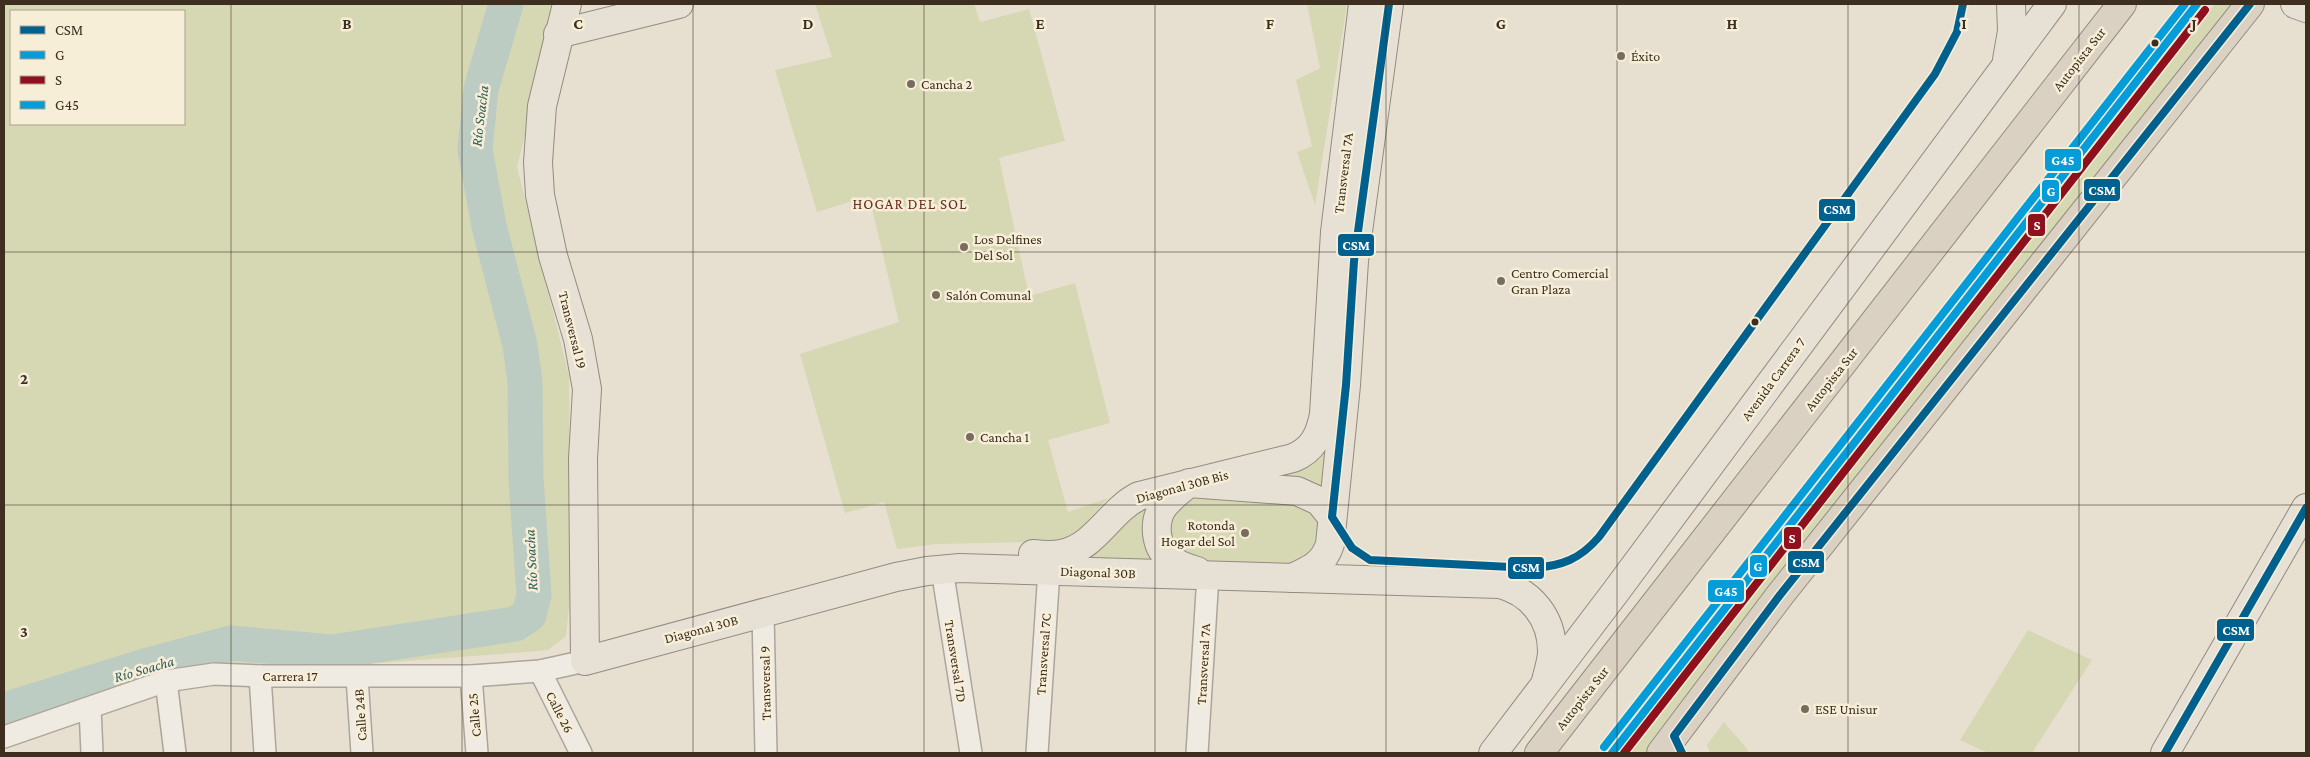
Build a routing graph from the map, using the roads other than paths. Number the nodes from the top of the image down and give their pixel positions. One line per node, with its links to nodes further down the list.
1 (567, 4): 12 (main road, Transversal 19)
2 (679, 4): 12 (main road)
3 (1363, 4): 15 (main road, Transversal 7A)
4 (1388, 4): 13 (main road, Transversal 7A)
5 (1403, 4): 13 (main road)
6 (2012, 4): 14 (main road)
7 (2052, 4): 14 (main road, Avenida Carrera 7)
8 (2122, 4): 45 (highway, Autopista Sur)
9 (2250, 4): 33 (highway)
10 (2295, 4): 11 (main road)
11 (2306, 8)
12 (558, 34): 24 (main road, Transversal 19)
13 (1382, 48): 18 (main road, Transversal 7A)
14 (2007, 62): 30 (main road, Avenida Carrera 7)
15 (1302, 455): 16 (main road, Diagonal 30B Bis)
16 (1189, 483): 18 (main road); 19 (main road, Diagonal 30B Bis); 21 (main road)
17 (2306, 508): 46 (main road)
18 (1332, 517): 22 (main road)
19 (1050, 563): 20 (main road, Diagonal 30B); 21 (main road, Diagonal 30B); 24 (main road, Diagonal 30B); 42 (street, Transversal 7C)
20 (942, 568): 23 (main road, Diagonal 30B); 41 (street, Transversal 7D)
21 (1208, 575): 22 (main road, Diagonal 30B); 43 (street, Transversal 7A)
22 (1292, 578): 30 (main road, Diagonal 30B)
23 (763, 613): 24 (main road, Diagonal 30B); 40 (street, Transversal 9)
24 (585, 652): 25 (street, Carrera 17)
25 (540, 671): 27 (street, Carrera 17); 39 (street, Calle 26)
26 (260, 676): 28 (street, Carrera 17); 29 (street, Carrera 17); 36 (street)
27 (470, 676): 28 (street, Carrera 17); 38 (street, Calle 25)
28 (357, 677): 37 (street, Calle 24B)
29 (166, 681): 31 (street, Carrera 17); 35 (street)
30 (1546, 681): 44 (main road, Avenida Carrera 7)
31 (90, 708): 32 (street, Carrera 17); 34 (street)
32 (11, 742)
33 (1673, 748)
34 (92, 753)
35 (175, 753)
36 (265, 753)
37 (362, 753)
38 (477, 753)
39 (581, 753)
40 (766, 753)
41 (970, 753)
42 (1037, 753)
43 (1198, 753)
44 (1493, 753)
45 (1539, 753)
46 (2165, 753)

